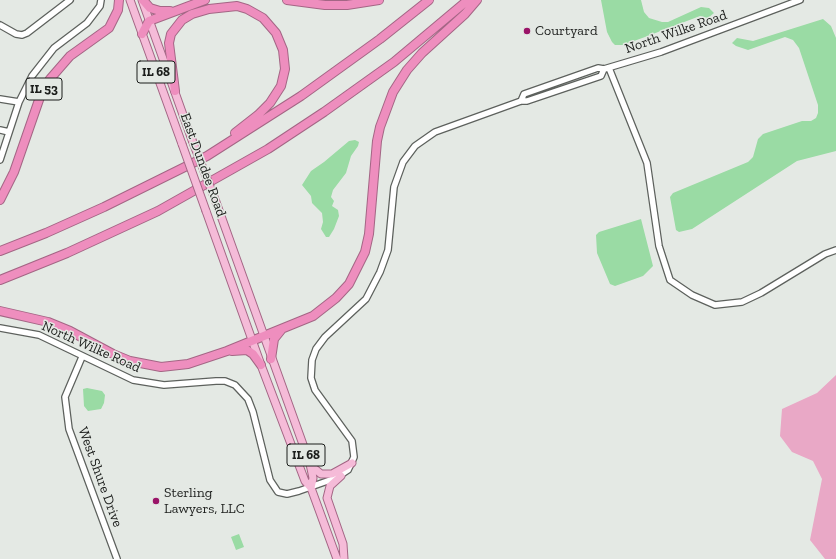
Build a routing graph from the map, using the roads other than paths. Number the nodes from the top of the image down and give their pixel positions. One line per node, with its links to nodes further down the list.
1 (70, 0): 15 (street)
2 (101, 0): 20 (street)
3 (119, 0): 25 (highway, IL 53)
4 (130, 0): 16 (main road, East Dundee Road / IL 68)
5 (143, 0): 13 (highway); 14 (main road, East Dundee Road)
6 (205, 0): 13 (highway)
7 (287, 0): 8 (highway)
8 (378, 0)
9 (429, 0): 23 (highway)
10 (468, 0): 28 (highway)
11 (477, 0): 31 (highway)
12 (800, 0): 17 (street, North Wilke Road)
13 (177, 11): 14 (highway)
14 (149, 21): 16 (highway); 18 (main road, East Dundee Road)
15 (0, 25)
16 (142, 34): 33 (main road, East Dundee Road / IL 68, bridge)
17 (606, 68): 26 (street); 38 (street, North Wilke Road)
18 (174, 91): 23 (highway); 32 (main road, East Dundee Road, bridge)
19 (0, 99): 20 (street)
20 (19, 102): 22 (street)
21 (0, 130): 22 (street)
22 (9, 132): 24 (street)
23 (219, 148): 27 (highway)
24 (0, 160)
25 (0, 200)
26 (836, 250)
27 (0, 251)
28 (0, 280)
29 (0, 311): 34 (highway)
30 (0, 328): 35 (street, North Wilke Road)
31 (283, 328): 32 (highway); 36 (highway)
32 (263, 335): 33 (highway); 36 (main road, IL 68)
33 (253, 340): 34 (highway); 37 (main road, IL 68)
34 (227, 352): 37 (highway)
35 (82, 358): 41 (street, North Wilke Road); 42 (street, West Shure Drive)
36 (271, 359): 39 (main road, IL 68)
37 (261, 365): 41 (main road, IL 68)
38 (352, 463): 39 (main road); 40 (street, North Wilke Road)
39 (310, 464): 41 (main road, IL 68)
40 (341, 476): 41 (street, North Wilke Road); 44 (main road)
41 (311, 488): 43 (main road, IL 68)
42 (117, 559)
43 (337, 559)
44 (344, 559)

